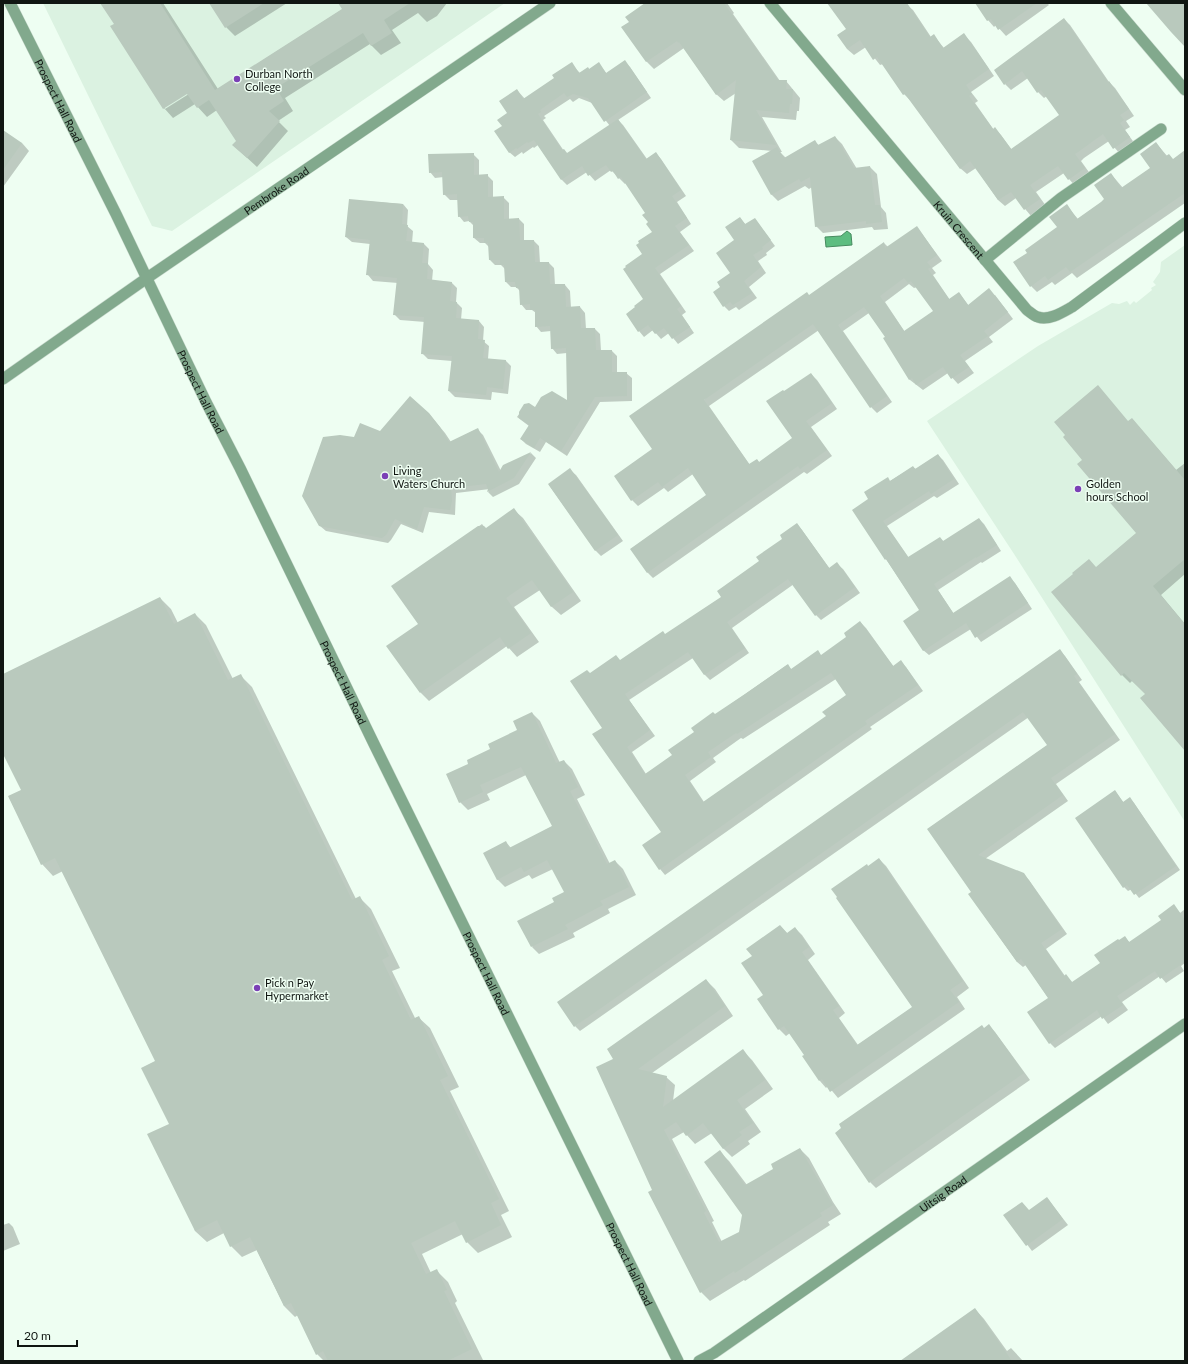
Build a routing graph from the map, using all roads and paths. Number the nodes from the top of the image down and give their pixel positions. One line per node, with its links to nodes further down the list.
1 (10, 3): 9 (street, Prospect Hall Road)
2 (550, 3): 9 (street, Pembroke Road)
3 (770, 3): 8 (street, Kruin Crescent)
4 (1111, 3): 5 (street)
5 (1185, 90)
6 (1161, 129): 8 (street)
7 (1185, 224): 8 (street, Kruin Crescent)
8 (985, 260)
9 (147, 278): 10 (street, Pembroke Road); 12 (street, Prospect Hall Road)
10 (3, 379)
11 (1185, 1024): 13 (street, Uitsig Road)
12 (678, 1361)
13 (699, 1361)

